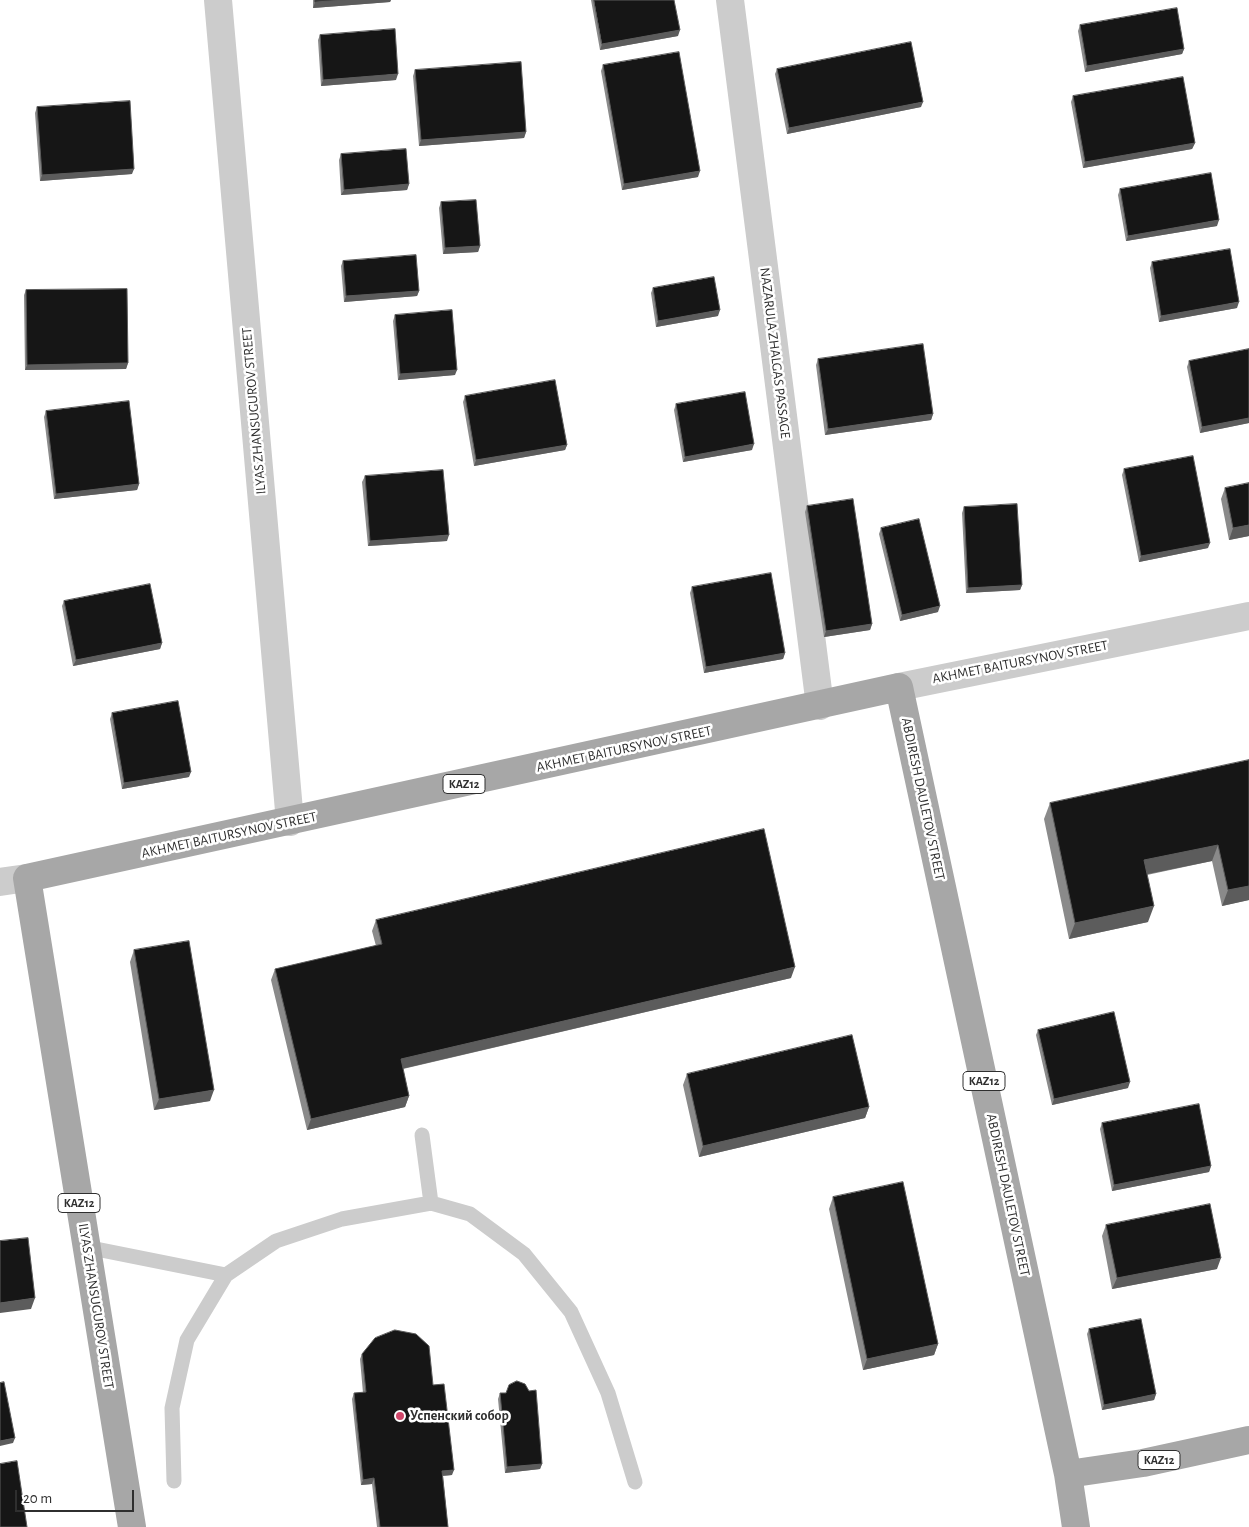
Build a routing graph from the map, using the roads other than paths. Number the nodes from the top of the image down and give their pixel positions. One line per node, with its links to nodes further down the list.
1 (218, 0): 6 (street, ILYAS ZHANSUGUROV STREET)
2 (730, 0): 5 (street, NAZARULA ZHALGAS PASSAGE)
3 (1249, 616): 4 (street, AKHMET BAITURSYNOV STREET)
4 (899, 687): 5 (main road, AKHMET BAITURSYNOV STREET / KAZ12); 14 (main road, ABDIRESH DAULETOV STREET / KAZ12)
5 (820, 706): 6 (main road, AKHMET BAITURSYNOV STREET / KAZ12)
6 (290, 822): 7 (main road, AKHMET BAITURSYNOV STREET / KAZ12)
7 (27, 878): 8 (street, AKHMET BAITURSYNOV STREET); 11 (main road, ILYAS ZHANSUGUROV STREET / KAZ12)
8 (0, 882)
9 (422, 1135): 10 (lane)
10 (431, 1203): 12 (lane); 16 (lane)
11 (86, 1247): 12 (lane); 17 (main road, ILYAS ZHANSUGUROV STREET / KAZ12)
12 (226, 1275): 15 (lane)
13 (1249, 1440): 14 (main road, KAZ12)
14 (1068, 1474): 18 (main road, ABDIRESH DAULETOV STREET / KAZ12)
15 (174, 1481)
16 (635, 1482)
17 (132, 1527)
18 (1076, 1527)

